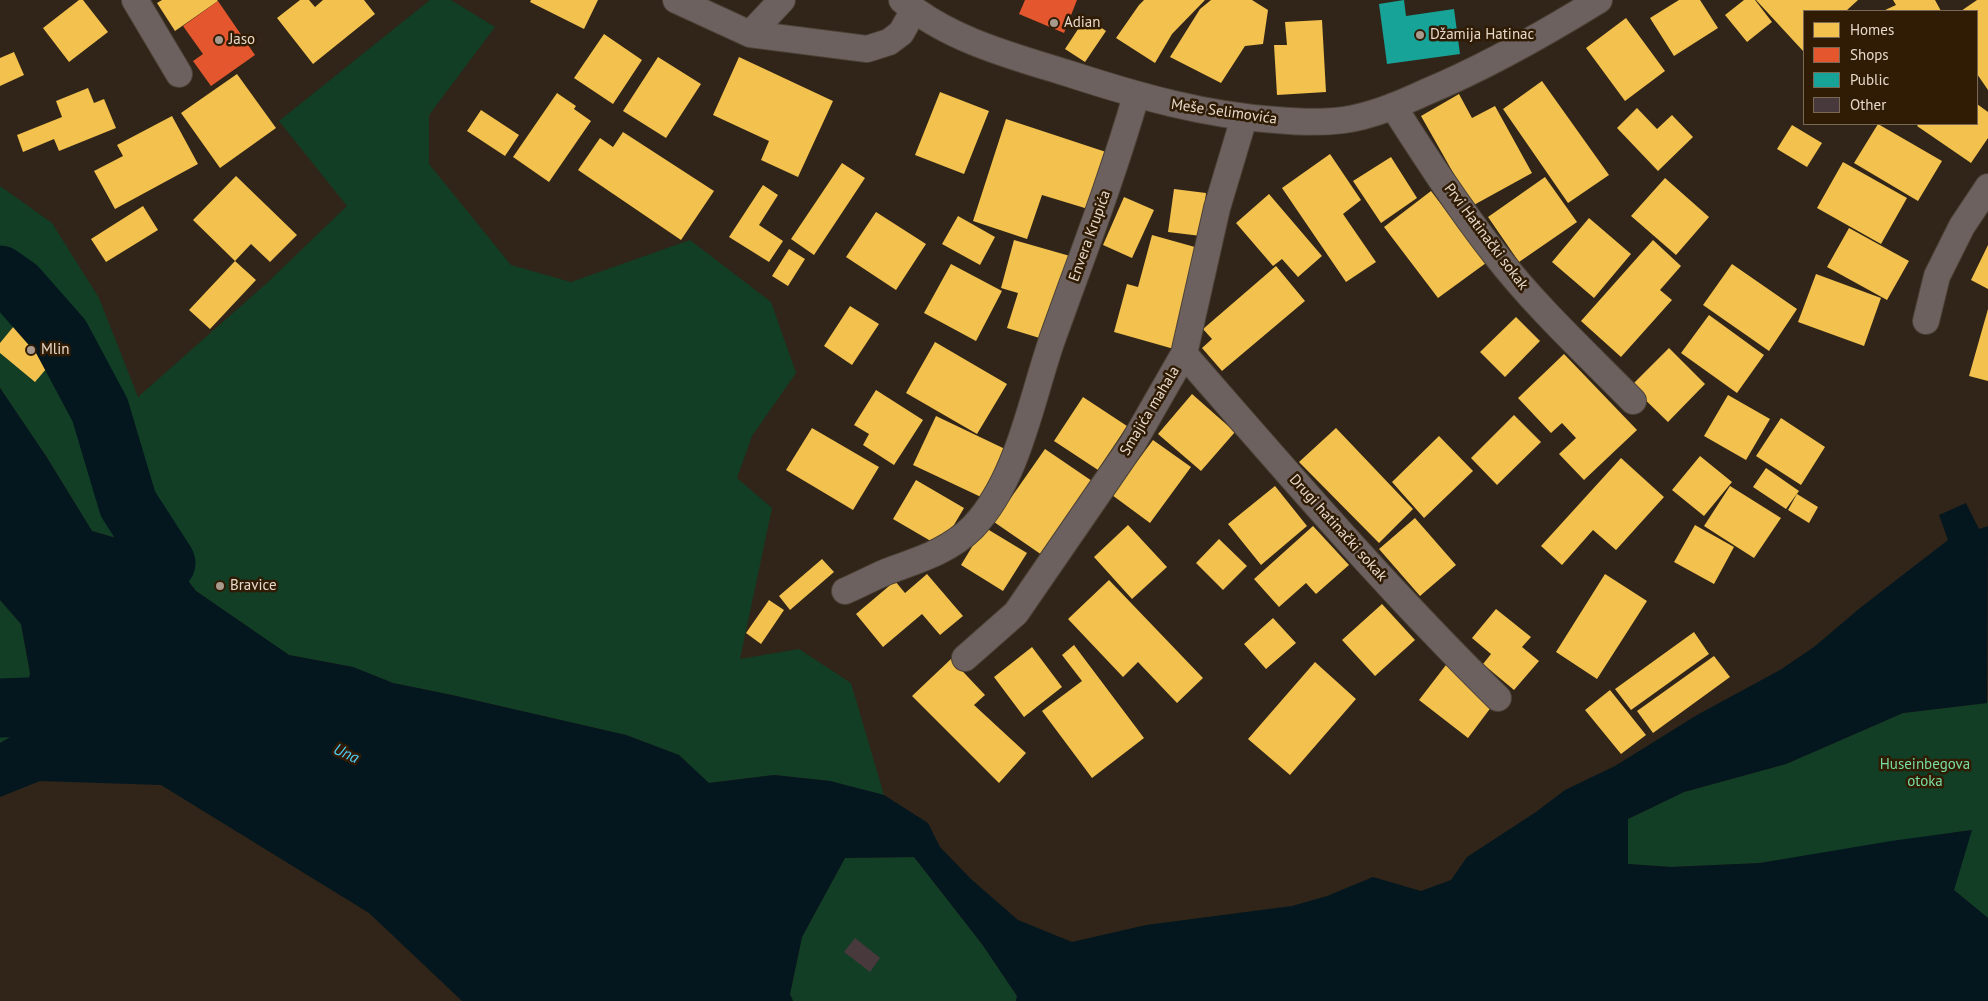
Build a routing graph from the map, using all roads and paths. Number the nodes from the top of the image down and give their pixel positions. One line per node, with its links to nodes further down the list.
1 (135, 0): 7 (street)
2 (676, 0): 6 (street)
3 (782, 0): 6 (street)
4 (1599, 0): 9 (street, Meše Selimovića)
5 (908, 5): 6 (street); 8 (street, Meše Selimovića)
6 (750, 34)
7 (179, 74)
8 (1136, 96): 10 (street, Meše Selimovića); 15 (street, Envera Krupića)
9 (1393, 106): 10 (street, Meše Selimovića); 14 (street, Prvi Hatinački sokak)
10 (1244, 118): 13 (street, Smajića mahala)
11 (1988, 187): 12 (street)
12 (1926, 322)
13 (1184, 354): 16 (street, Smajića mahala); 17 (street, Drugi hatinački sokak)
14 (1633, 401)
15 (845, 591)
16 (966, 658)
17 (1498, 698)

